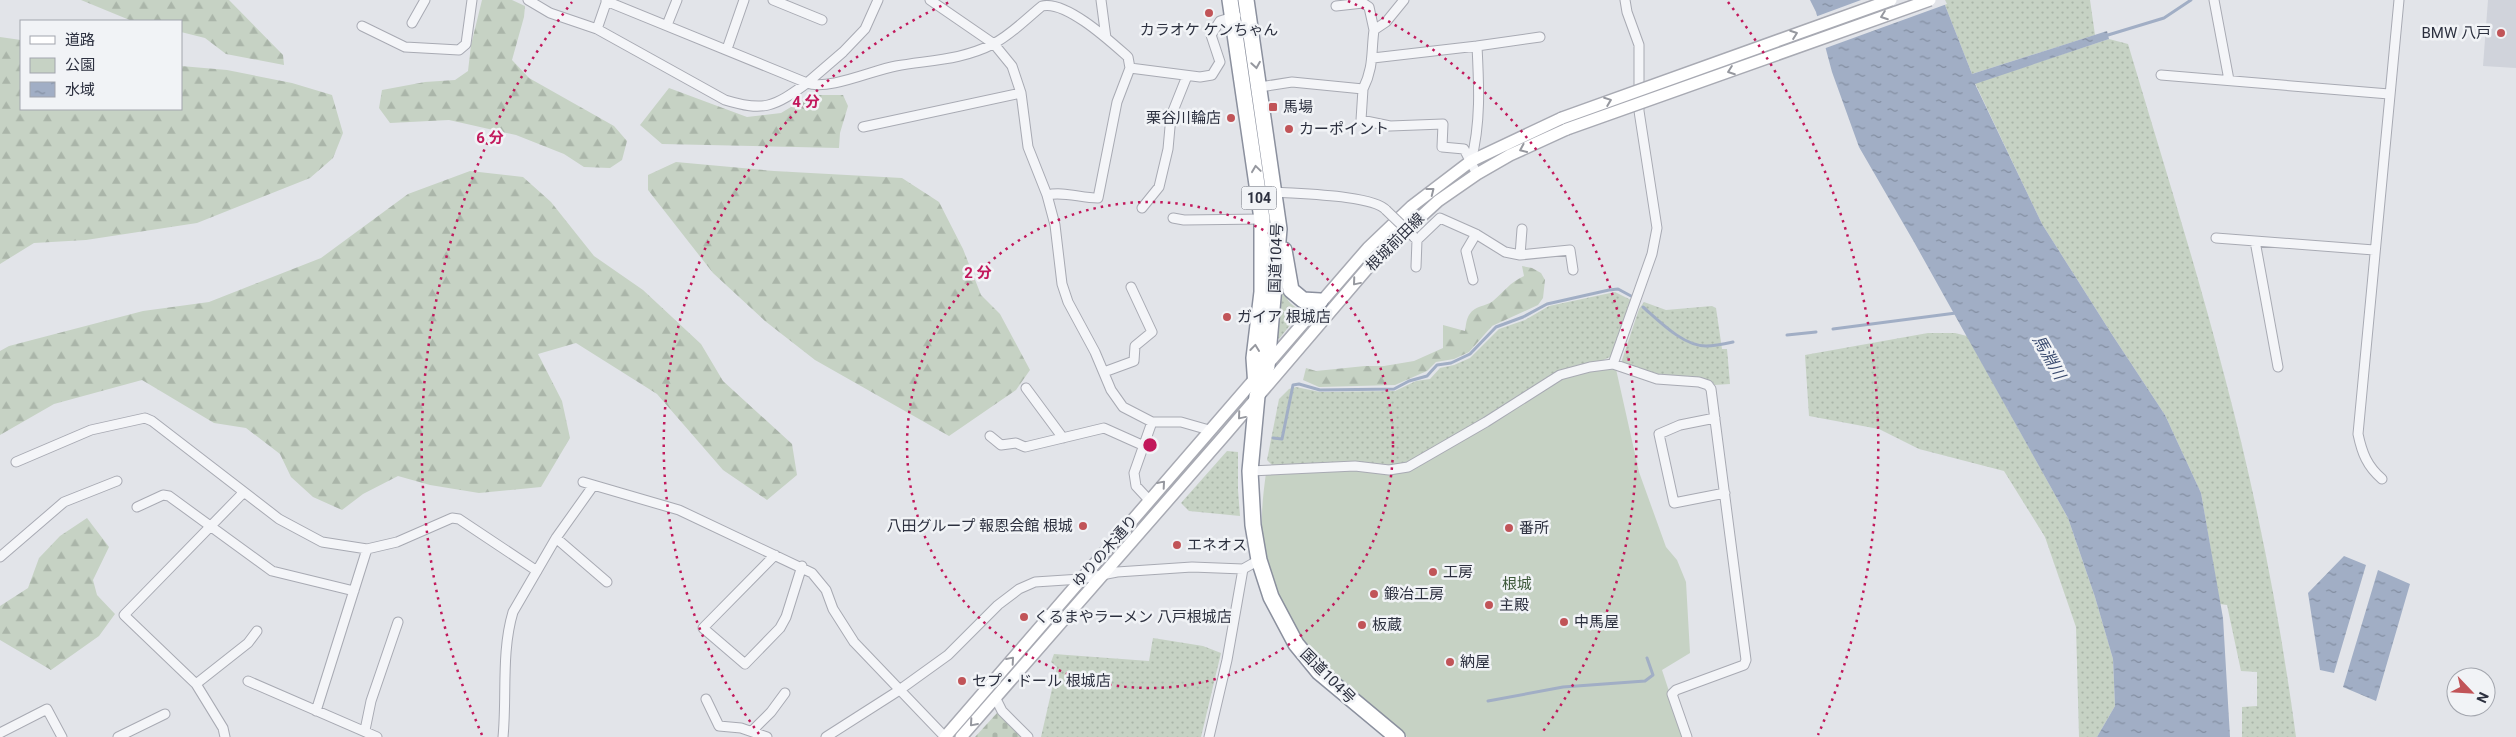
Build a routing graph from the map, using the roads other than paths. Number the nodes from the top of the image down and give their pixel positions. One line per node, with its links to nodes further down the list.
1 (425, 0): 22 (street)
2 (472, 0): 24 (street)
3 (528, 0): 25 (street)
4 (607, 0): 23 (street); 25 (street)
5 (677, 0): 23 (street)
6 (744, 0): 31 (street)
7 (773, 0): 21 (street)
8 (878, 0): 37 (street)
9 (930, 0): 29 (street)
10 (1101, 0): 28 (street)
11 (1230, 0): 20 (highway, 国道104号 / 104)
12 (1625, 0): 64 (street)
13 (1890, 0): 42 (street, one-way to 13, bridge)
14 (1930, 0): 42 (street, one-way to 42, bridge)
15 (2214, 0): 36 (street)
16 (2399, 0): 41 (street)
17 (1401, 1): 26 (street)
18 (1336, 6): 26 (street)
19 (1247, 7): 20 (street); 38 (highway, 国道104号 / 104, one-way to 38)
20 (1233, 17): 35 (street); 50 (highway, 国道104号 / 104, one-way to 20)
21 (822, 20)
22 (412, 23)
23 (667, 25): 31 (street)
24 (362, 26)
25 (597, 29): 37 (street)
26 (1374, 30): 32 (street)
27 (1540, 37): 30 (street)
28 (1106, 38): 29 (street); 33 (street)
29 (994, 44): 37 (street); 40 (street)
30 (1477, 46): 32 (street); 44 (street)
31 (727, 49): 37 (street)
32 (1373, 58): 39 (street)
33 (1130, 68): 35 (street); 47 (street)
34 (2161, 75): 36 (street)
35 (1187, 76): 48 (street)
36 (2228, 80): 41 (street)
37 (807, 83)
38 (1260, 87): 39 (street); 46 (highway, 国道104号 / 104)
39 (1363, 89): 44 (street)
40 (1022, 93): 43 (street); 47 (street)
41 (2389, 94): 57 (street)
42 (1565, 124): 44 (street, 根城前田線); 45 (street, 根城前田線, one-way to 45)
43 (863, 127)
44 (1471, 161): 45 (street); 63 (street, 根城前田線, one-way to 44)
45 (1478, 174): 70 (street, 根城前田線, one-way to 70)
46 (1275, 192): 51 (highway, 国道104号 / 104); 55 (street, bridge)
47 (1047, 195): 67 (street)
48 (1142, 208)
49 (1173, 218): 50 (street)
50 (1262, 219): 68 (highway, 国道104号 / 104, one-way to 50)
51 (1279, 229): 63 (highway); 65 (highway, 国道104号 / 104)
52 (1522, 229): 58 (street)
53 (1476, 234): 55 (street); 58 (street); 61 (street)
54 (2216, 238): 56 (street)
55 (1416, 239): 59 (street)
56 (2255, 241): 57 (street); 66 (street)
57 (2374, 250): 79 (street)
58 (1520, 255): 60 (street)
59 (1416, 267)
60 (1572, 270)
61 (1473, 280)
62 (1131, 287): 67 (street)
63 (1320, 302): 65 (street, 根城前田線)
64 (1613, 364): 71 (street); 78 (street)
65 (1266, 366): 68 (street, ゆりの木通り); 70 (highway, 国道104号 / 104)
66 (2278, 367)
67 (1104, 372): 72 (street)
68 (1255, 379): 70 (highway, 国道104号 / 104); 73 (street, ゆりの木通り)
69 (1026, 388): 75 (street)
70 (1257, 396): 78 (highway, 国道104号 / 104); 96 (street, ゆりの木通り, one-way to 96)
71 (1715, 418): 84 (street); 84 (street)
72 (1152, 422): 73 (street); 76 (street)
73 (1209, 430): 85 (street, ゆりの木通り, one-way to 73)
74 (990, 436): 75 (street)
75 (1063, 438): 76 (street)
76 (1142, 445): 85 (street)
77 (16, 462): 83 (street)
78 (1250, 470): 92 (highway, 国道104号 / 104)
79 (2382, 479)
80 (117, 480): 91 (street)
81 (583, 482): 82 (street)
82 (593, 486): 88 (street); 90 (street)
83 (243, 493): 87 (street); 89 (street)
84 (1725, 493): 125 (street)
85 (1149, 500): 97 (street, ゆりの木通り)
86 (137, 506): 87 (street)
87 (213, 526): 99 (street); 103 (street)
88 (556, 538): 95 (street); 98 (street)
89 (368, 549): 95 (street); 99 (street)
90 (775, 555): 93 (street); 93 (street)
91 (0, 557)
92 (1258, 560): 94 (street); 124 (highway, 国道104号 / 104)
93 (802, 566): 104 (street)
94 (1243, 569): 96 (street); 123 (street)
95 (536, 571): 117 (street)
96 (1101, 574): 97 (street); 106 (street, ゆりの木通り)
97 (1081, 579): 104 (street); 120 (street, ゆりの木通り, one-way to 97)
98 (607, 582)
99 (354, 592): 108 (street)
100 (398, 622): 110 (street)
101 (256, 631): 103 (street)
102 (248, 681): 108 (street)
103 (196, 684): 115 (street)
104 (898, 691): 119 (street); 120 (street)
105 (785, 694): 112 (street)
106 (995, 698): 121 (street, ゆりの木通り, one-way to 121); 122 (street)
107 (706, 700): 112 (street)
108 (316, 710): 110 (street)
109 (165, 714): 114 (street)
110 (364, 730): 116 (street)
111 (0, 732): 113 (street)
112 (752, 732): 118 (street)
113 (62, 737)
114 (118, 737)
115 (225, 737)
116 (377, 737)
117 (503, 737)
118 (767, 737)
119 (826, 737)
120 (945, 737)
121 (961, 737)
122 (1028, 737)
123 (1209, 737)
124 (1397, 737)
125 (1687, 737)

